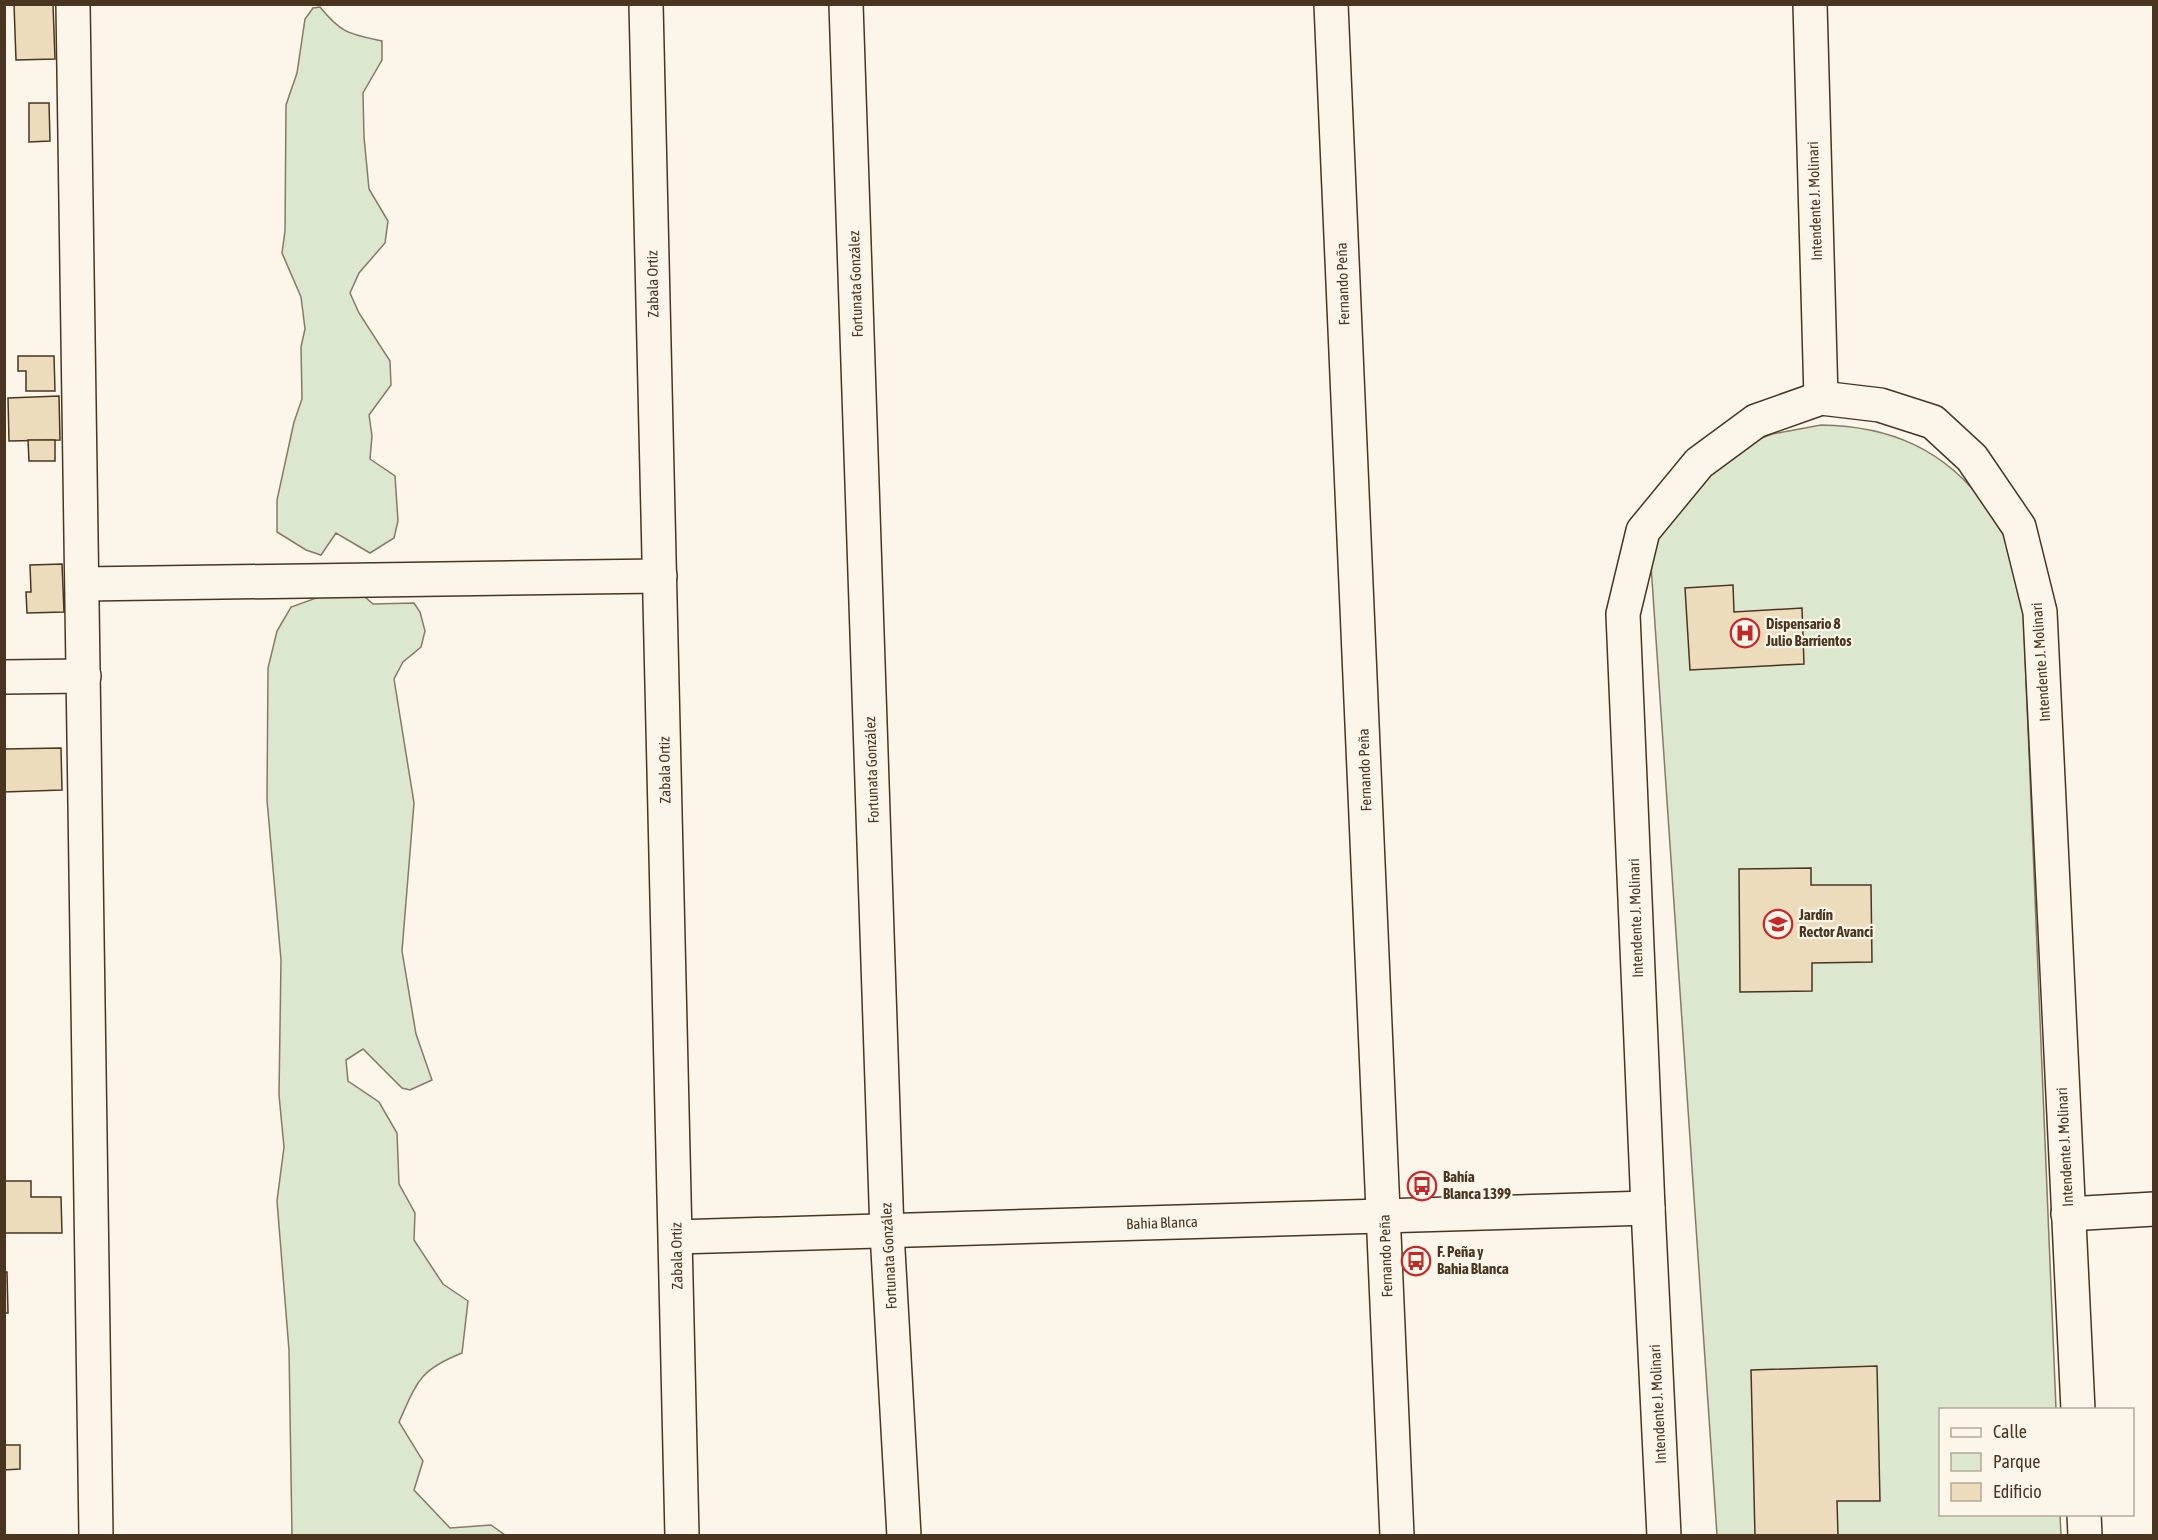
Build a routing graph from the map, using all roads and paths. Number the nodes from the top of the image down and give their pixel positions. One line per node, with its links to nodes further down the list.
1 (73, 4): 8 (street)
2 (646, 4): 7 (street, Zabala Ortiz)
3 (846, 4): 15 (street, Fortunata González)
4 (1331, 4): 14 (street, Fernando Peña)
5 (1810, 4): 6 (street, Intendente J. Molinari)
6 (1821, 398): 11 (street, Intendente J. Molinari); 13 (street, Intendente J. Molinari)
7 (660, 576): 8 (street); 16 (street, Zabala Ortiz)
8 (83, 584): 9 (street)
9 (84, 676): 10 (street); 19 (street)
10 (4, 678)
11 (1648, 1208): 14 (street, Bahia Blanca); 23 (street, Intendente J. Molinari)
12 (2154, 1209): 13 (street)
13 (2068, 1214): 17 (street, Intendente J. Molinari)
14 (1384, 1216): 15 (street, Bahia Blanca); 22 (street, Fernando Peña)
15 (887, 1232): 16 (street, Bahia Blanca); 21 (street, Fortunata González)
16 (676, 1237): 20 (street, Zabala Ortiz)
17 (2078, 1408)
18 (2084, 1516): 24 (street)
19 (96, 1536)
20 (682, 1536)
21 (904, 1536)
22 (1397, 1536)
23 (1664, 1536)
24 (2085, 1536)

